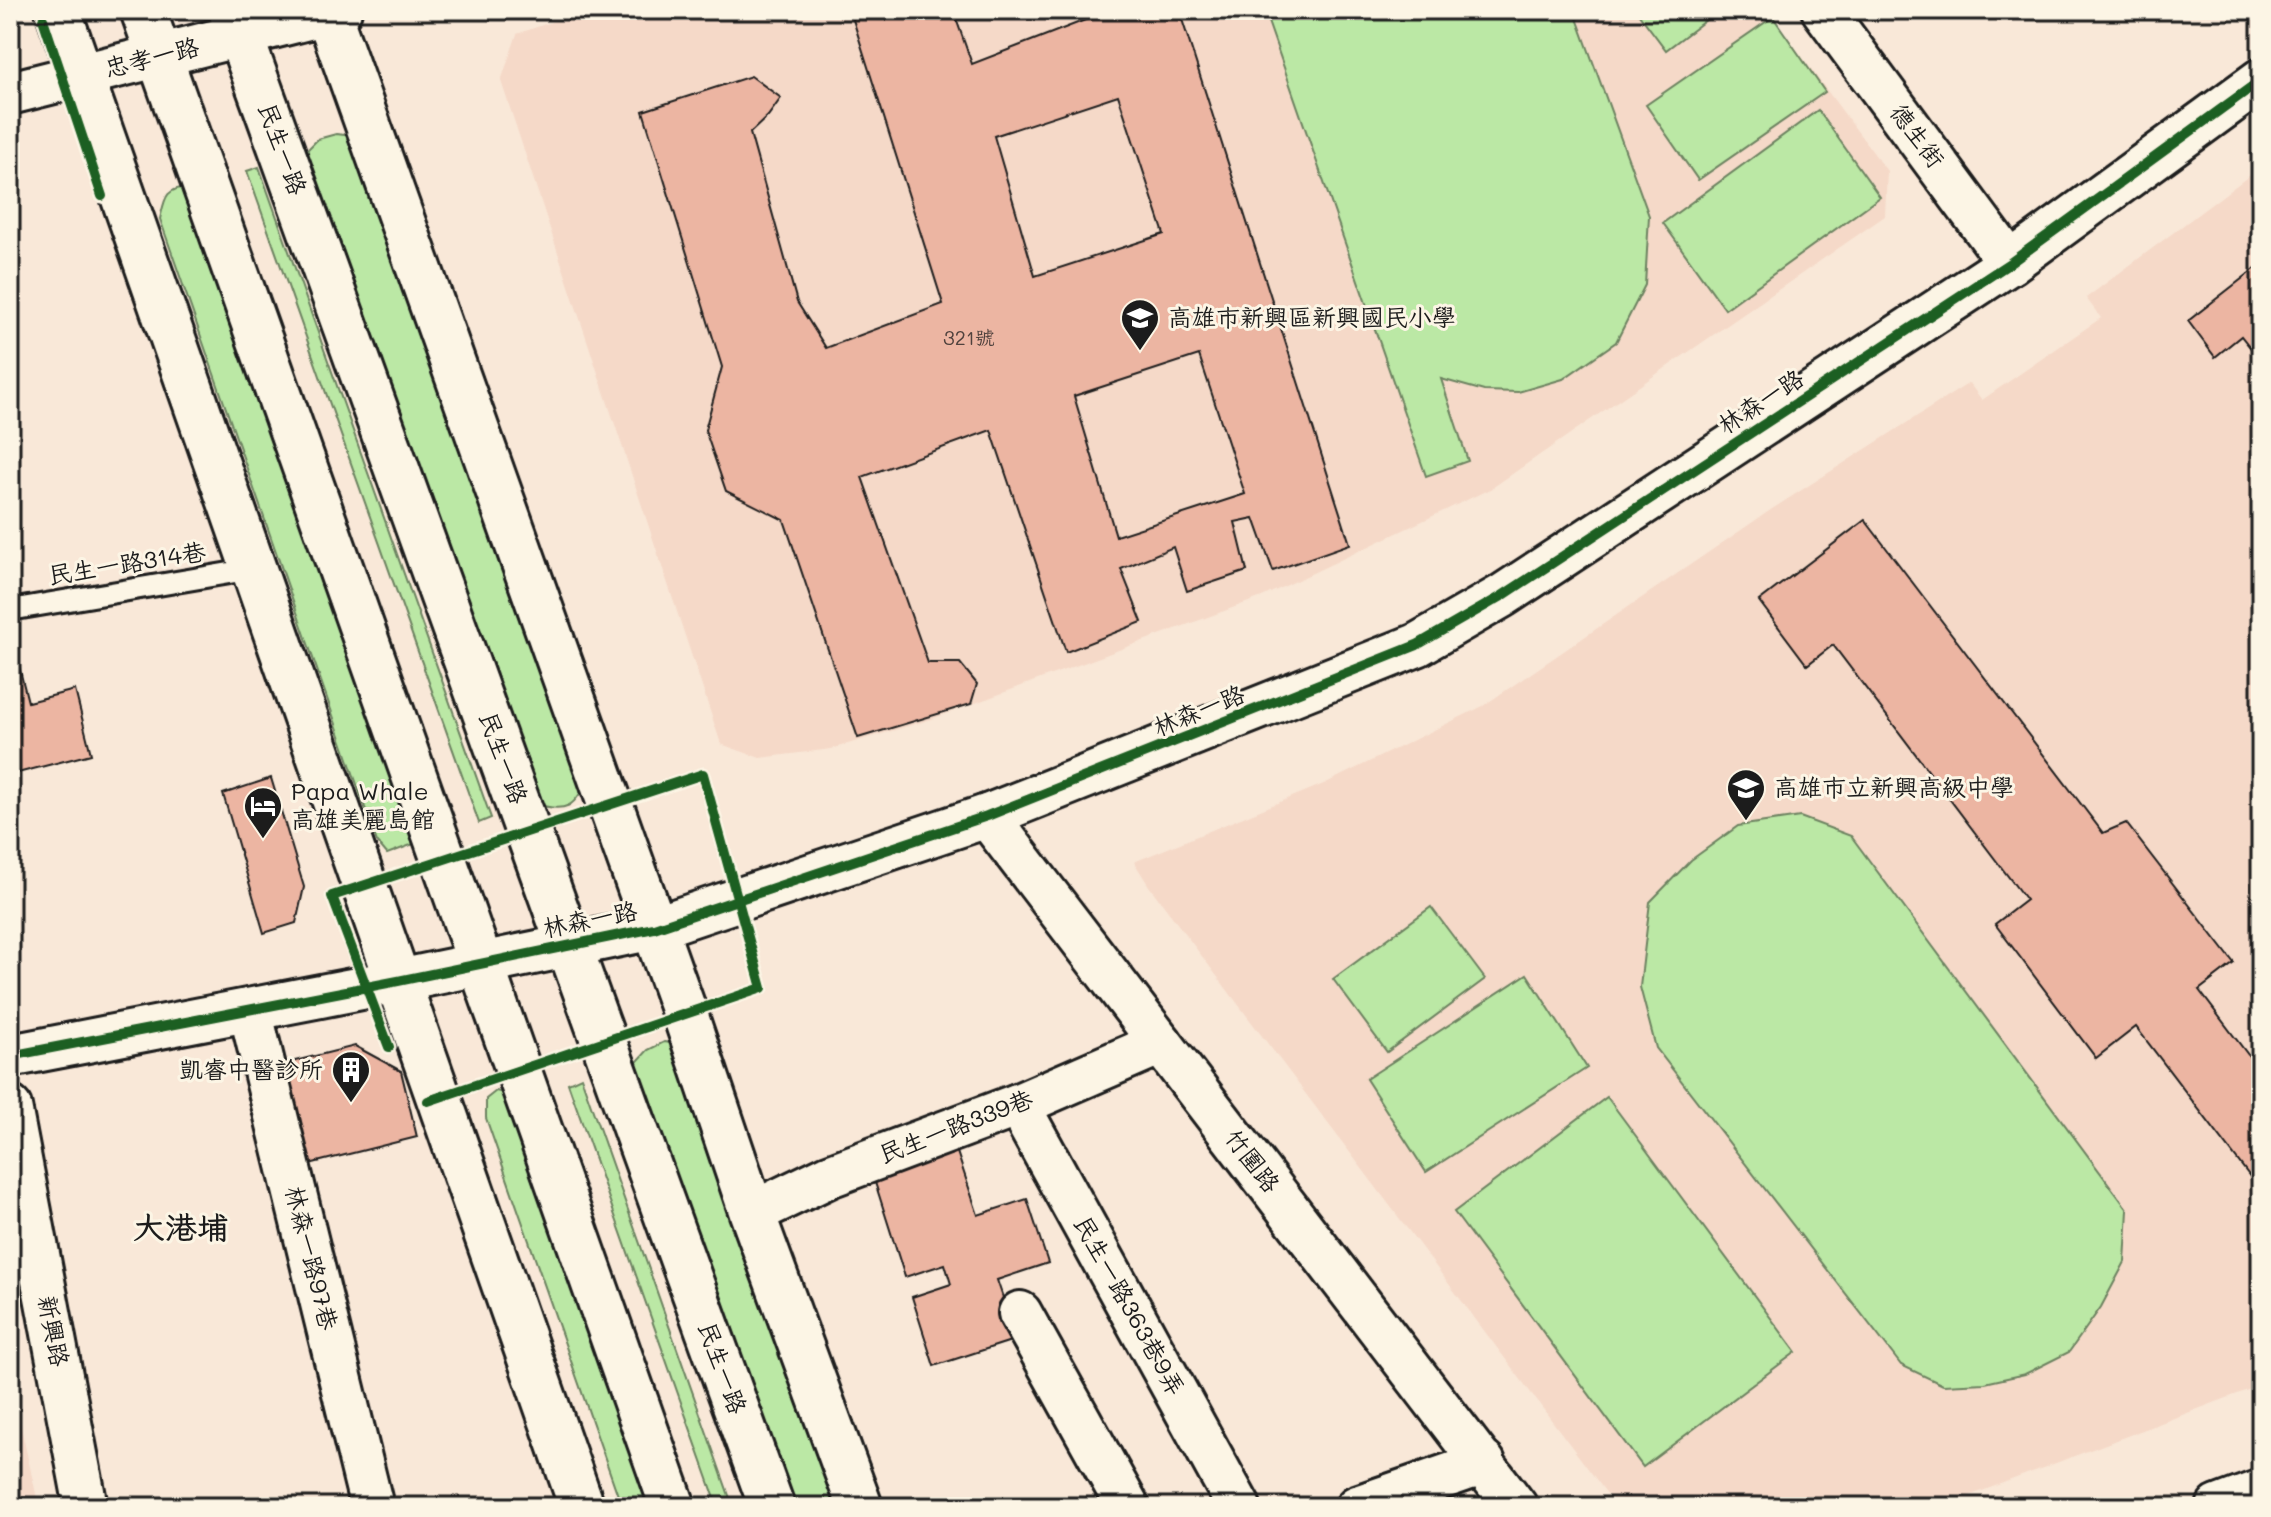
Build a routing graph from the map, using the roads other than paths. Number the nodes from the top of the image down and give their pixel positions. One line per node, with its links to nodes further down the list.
1 (58, 10): 7 (street)
2 (143, 10): 6 (street)
3 (332, 11): 5 (street, 忠孝一路); 14 (street)
4 (1843, 17): 10 (street, 德生街)
5 (236, 23): 6 (street, 忠孝一路); 15 (street, 民生一路)
6 (160, 56): 7 (street, 忠孝一路); 16 (street)
7 (81, 76): 9 (street, 忠孝一路); 11 (street)
8 (2261, 80): 10 (street, 林森一路)
9 (10, 93)
10 (2010, 263): 13 (street, 林森一路)
11 (253, 569): 12 (lane, 民生一路314巷); 17 (street)
12 (10, 610)
13 (987, 816): 14 (street, 林森一路); 19 (street, 竹圍路)
14 (654, 928): 15 (street, 林森一路); 23 (street)
15 (570, 944): 16 (street, 林森一路); 31 (street, 民生一路)
16 (480, 964): 17 (street, 林森一路); 30 (street)
17 (398, 981): 18 (street, 林森一路); 29 (street)
18 (250, 1010): 20 (street, 林森一路); 28 (street, 林森一路97巷)
19 (1161, 1043): 21 (street, 民生一路339巷); 25 (street, 竹圍路)
20 (10, 1056)
21 (1018, 1105): 23 (street, 民生一路339巷); 34 (street, 民生一路363巷9弄)
22 (10, 1107): 27 (street, 新興路)
23 (752, 1213): 32 (street)
24 (1020, 1313): 33 (street)
25 (1484, 1463): 35 (street); 36 (street, 竹圍路)
26 (2261, 1491): 37 (street)
27 (86, 1507)
28 (372, 1507)
29 (582, 1507)
30 (673, 1507)
31 (772, 1507)
32 (860, 1507)
33 (1128, 1507)
34 (1239, 1507)
35 (1357, 1507)
36 (1516, 1507)
37 (2218, 1507)

